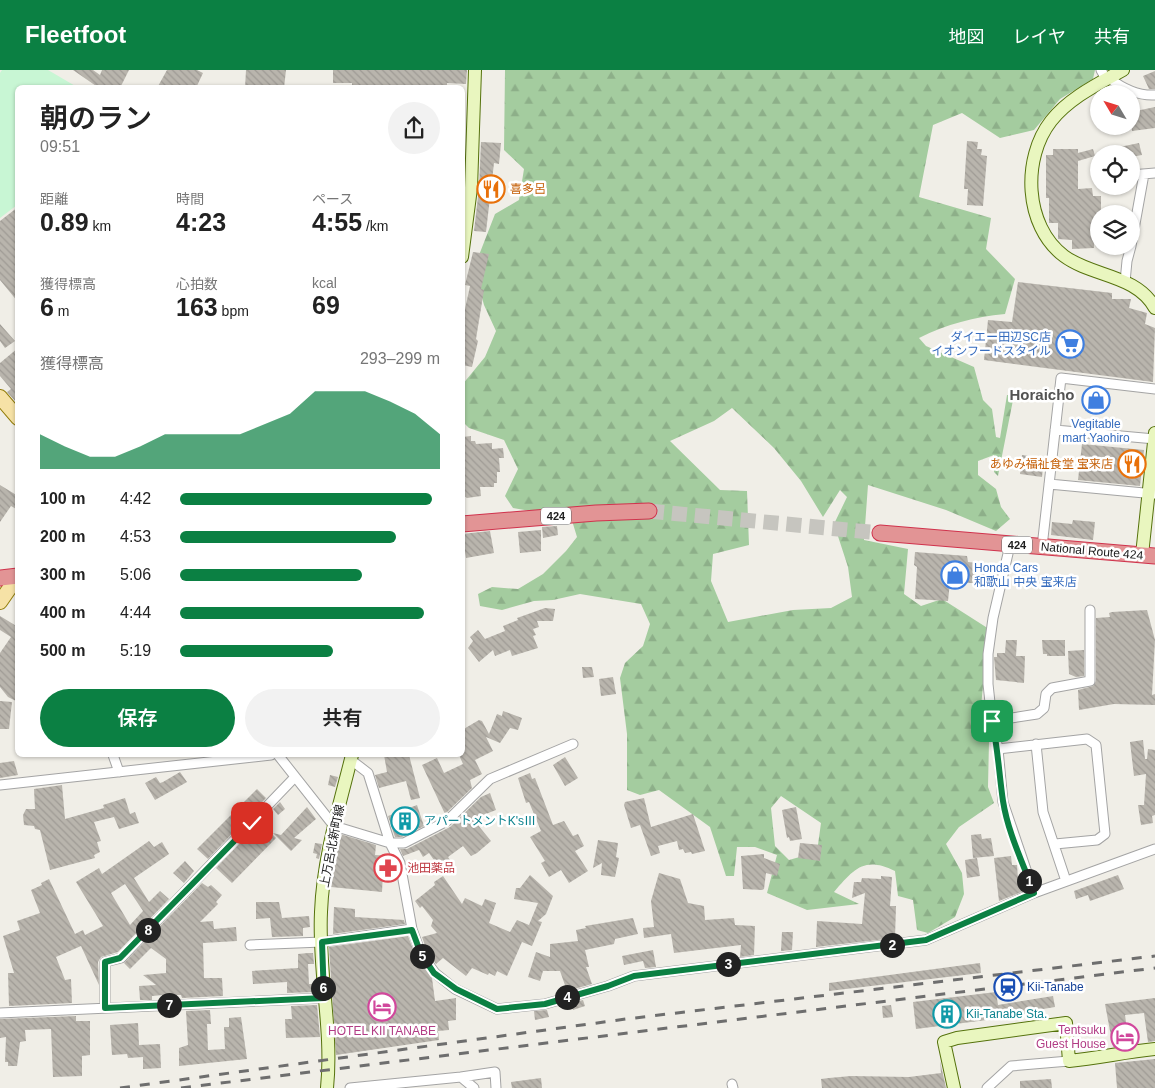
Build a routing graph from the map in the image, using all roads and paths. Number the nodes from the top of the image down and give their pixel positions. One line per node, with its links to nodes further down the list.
1 (475, 70): 8 (street)
2 (1123, 70): 3 (street)
3 (1106, 76): 4 (street); 12 (street)
4 (1155, 95)
5 (1155, 173): 7 (street)
6 (1140, 174): 7 (street)
7 (1144, 174): 9 (street)
8 (467, 191): 10 (street)
9 (1138, 205)
10 (465, 217)
11 (1129, 255): 12 (street)
12 (1125, 282): 13 (street)
13 (1155, 308)
14 (1155, 389): 17 (street)
15 (0, 397): 16 (main road)
16 (15, 414)
17 (1055, 430): 18 (street); 19 (street)
18 (1155, 437): 20 (street)
19 (1049, 484): 20 (street); 25 (street)
20 (1152, 494): 26 (street)
21 (649, 511): 22 (highway, 424)
22 (465, 524)
23 (880, 533): 24 (highway, National Route 424 / 424)
24 (1010, 545): 25 (highway, National Route 424 / 424); 32 (street)
25 (1042, 547): 26 (highway, National Route 424 / 424)
26 (1148, 556)
27 (15, 576): 28 (highway)
28 (0, 578)
29 (15, 579): 30 (main road)
30 (0, 602)
31 (1090, 610): 32 (street)
32 (992, 721): 35 (street)
33 (573, 744): 44 (street)
34 (1036, 744): 35 (street); 45 (street); 45 (street)
35 (998, 749): 48 (street)
36 (114, 757): 40 (street)
37 (253, 757): 40 (street)
38 (280, 757): 41 (street)
39 (351, 757): 43 (street, 上万呂北新町線); 44 (street)
40 (119, 772): 42 (street)
41 (295, 777): 43 (street); 53 (street)
42 (0, 785)
43 (334, 826): 44 (street); 50 (street, 上万呂北新町線)
44 (390, 843): 49 (street)
45 (1055, 844): 47 (street)
46 (1155, 849): 47 (street)
47 (1066, 881): 48 (street)
48 (1034, 893): 49 (street)
49 (412, 930): 50 (street)
50 (322, 942): 51 (street); 52 (street, 上万呂北新町線)
51 (250, 945)
52 (324, 998): 53 (street); 60 (street, 上万呂北新町線)
53 (105, 1008): 54 (street)
54 (0, 1013)
55 (1155, 1049): 56 (street)
56 (1070, 1061): 59 (street); 64 (street)
57 (461, 1077): 58 (street); 62 (street); 63 (street)
58 (429, 1084): 61 (street)
59 (988, 1087)
60 (327, 1088)
61 (350, 1088)
62 (474, 1088)
63 (496, 1088)
64 (954, 1088)

